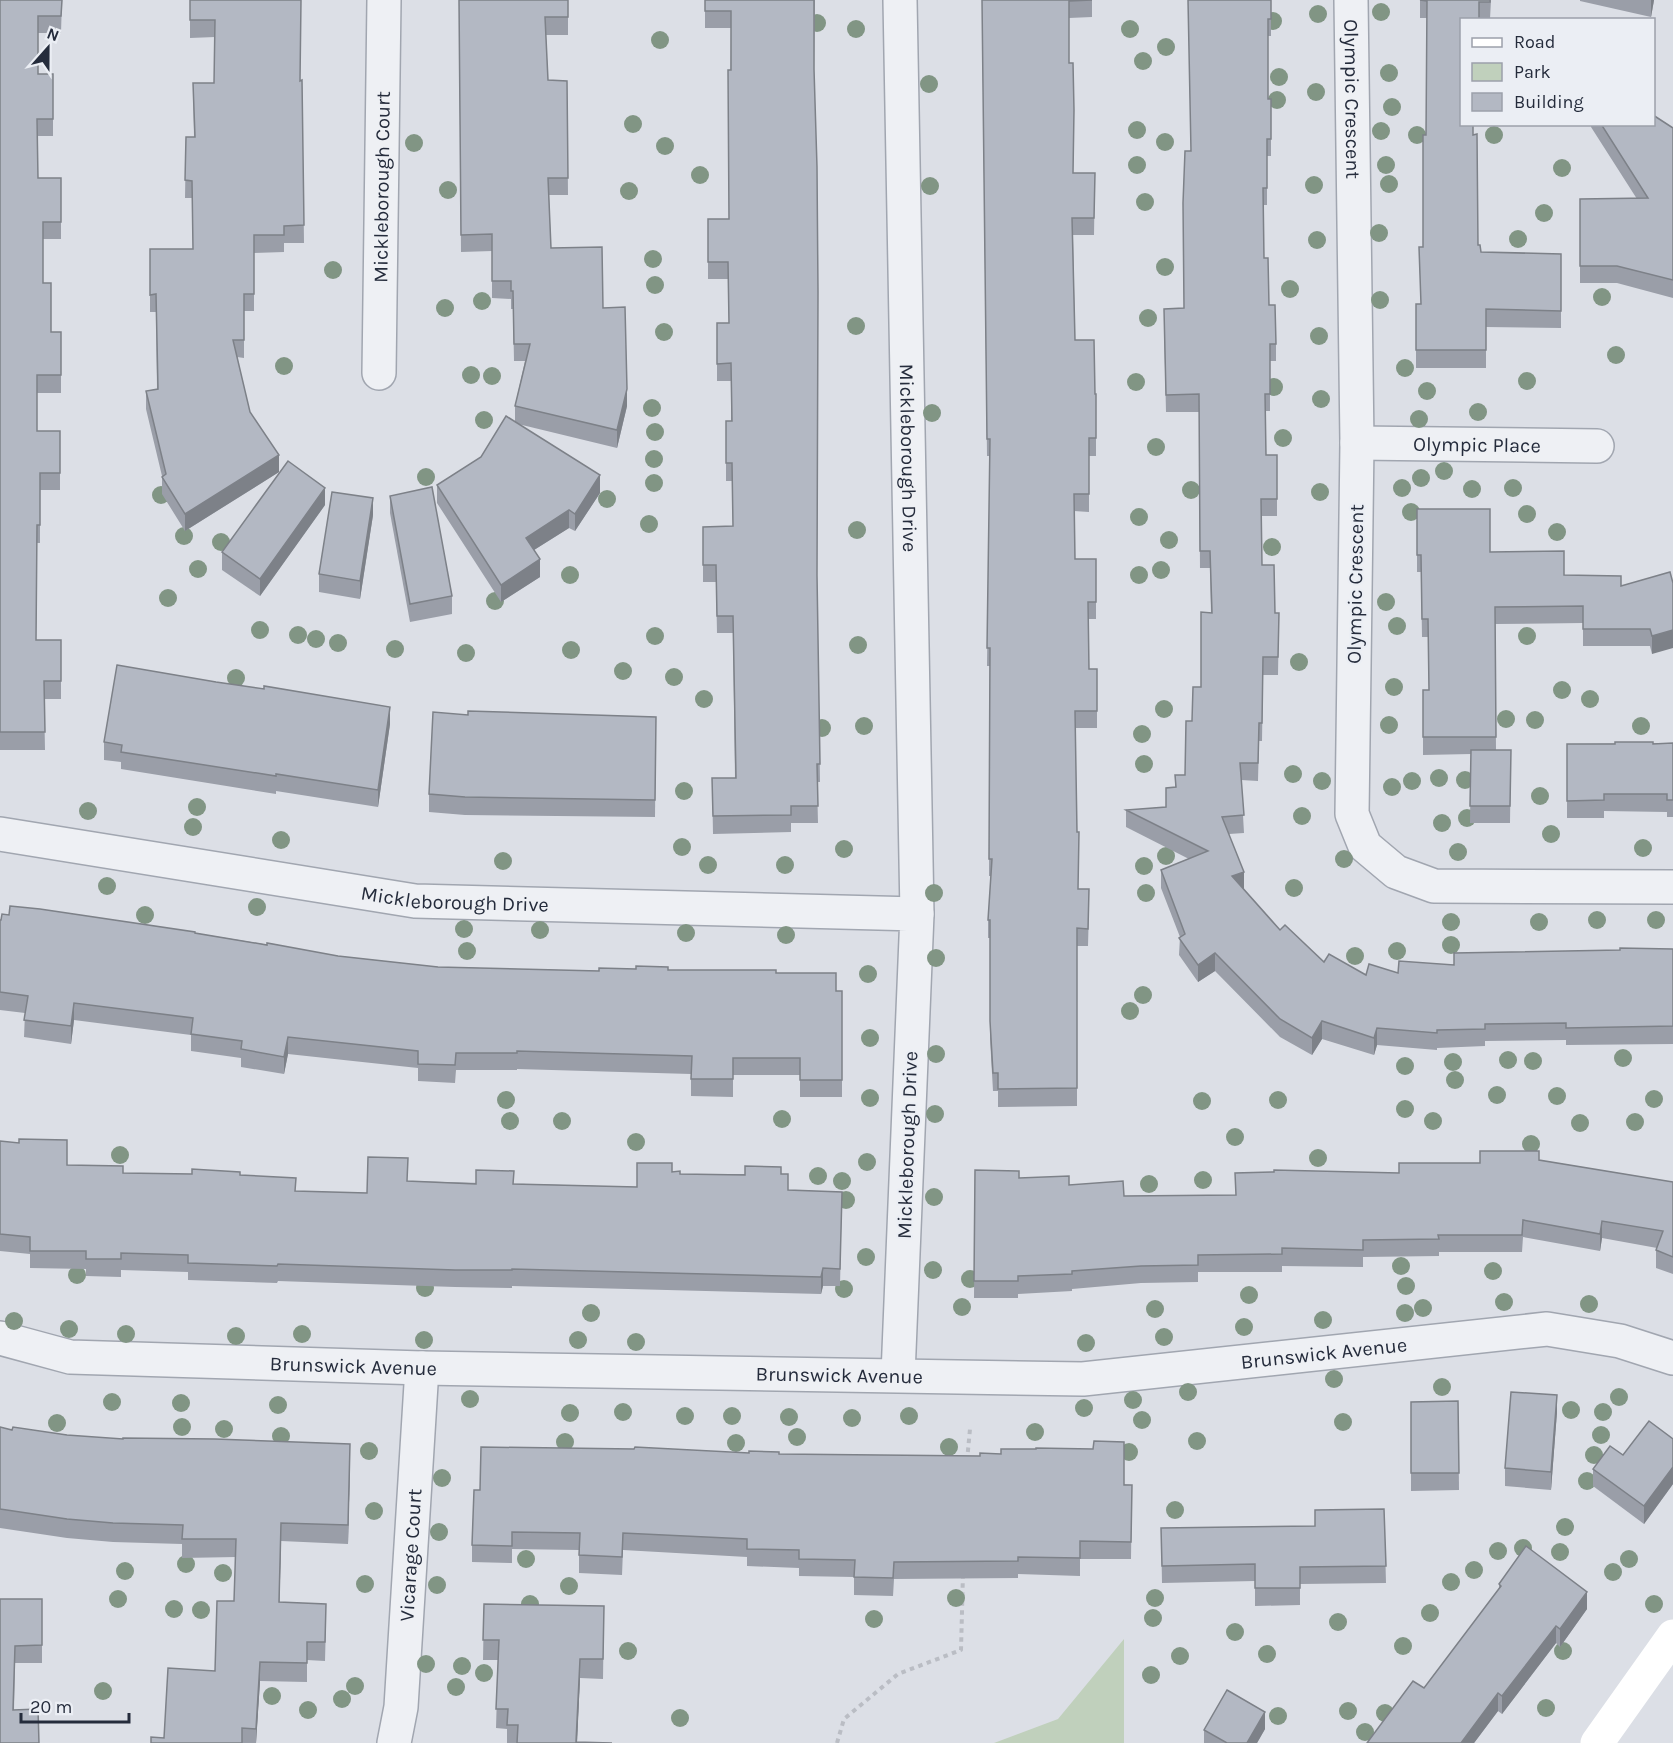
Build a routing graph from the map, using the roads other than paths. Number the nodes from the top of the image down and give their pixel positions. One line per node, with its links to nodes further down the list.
1 (384, 0): 4 (street, Mickleborough Court)
2 (900, 0): 9 (street, Mickleborough Drive)
3 (1351, 0): 5 (street, Olympic Crescent)
4 (379, 373)
5 (1357, 443): 6 (street, Olympic Place); 8 (street, Olympic Crescent)
6 (1597, 446)
7 (0, 834): 9 (street, Mickleborough Drive)
8 (1673, 887)
9 (917, 914): 13 (street, Mickleborough Drive)
10 (0, 1338): 12 (street, Brunswick Avenue)
11 (1673, 1358): 13 (street, Brunswick Avenue)
12 (422, 1368): 13 (street, Brunswick Avenue); 15 (street, Vicarage Court)
13 (898, 1375)
14 (1673, 1636): 16 (street)
15 (394, 1743)
16 (1597, 1743)

